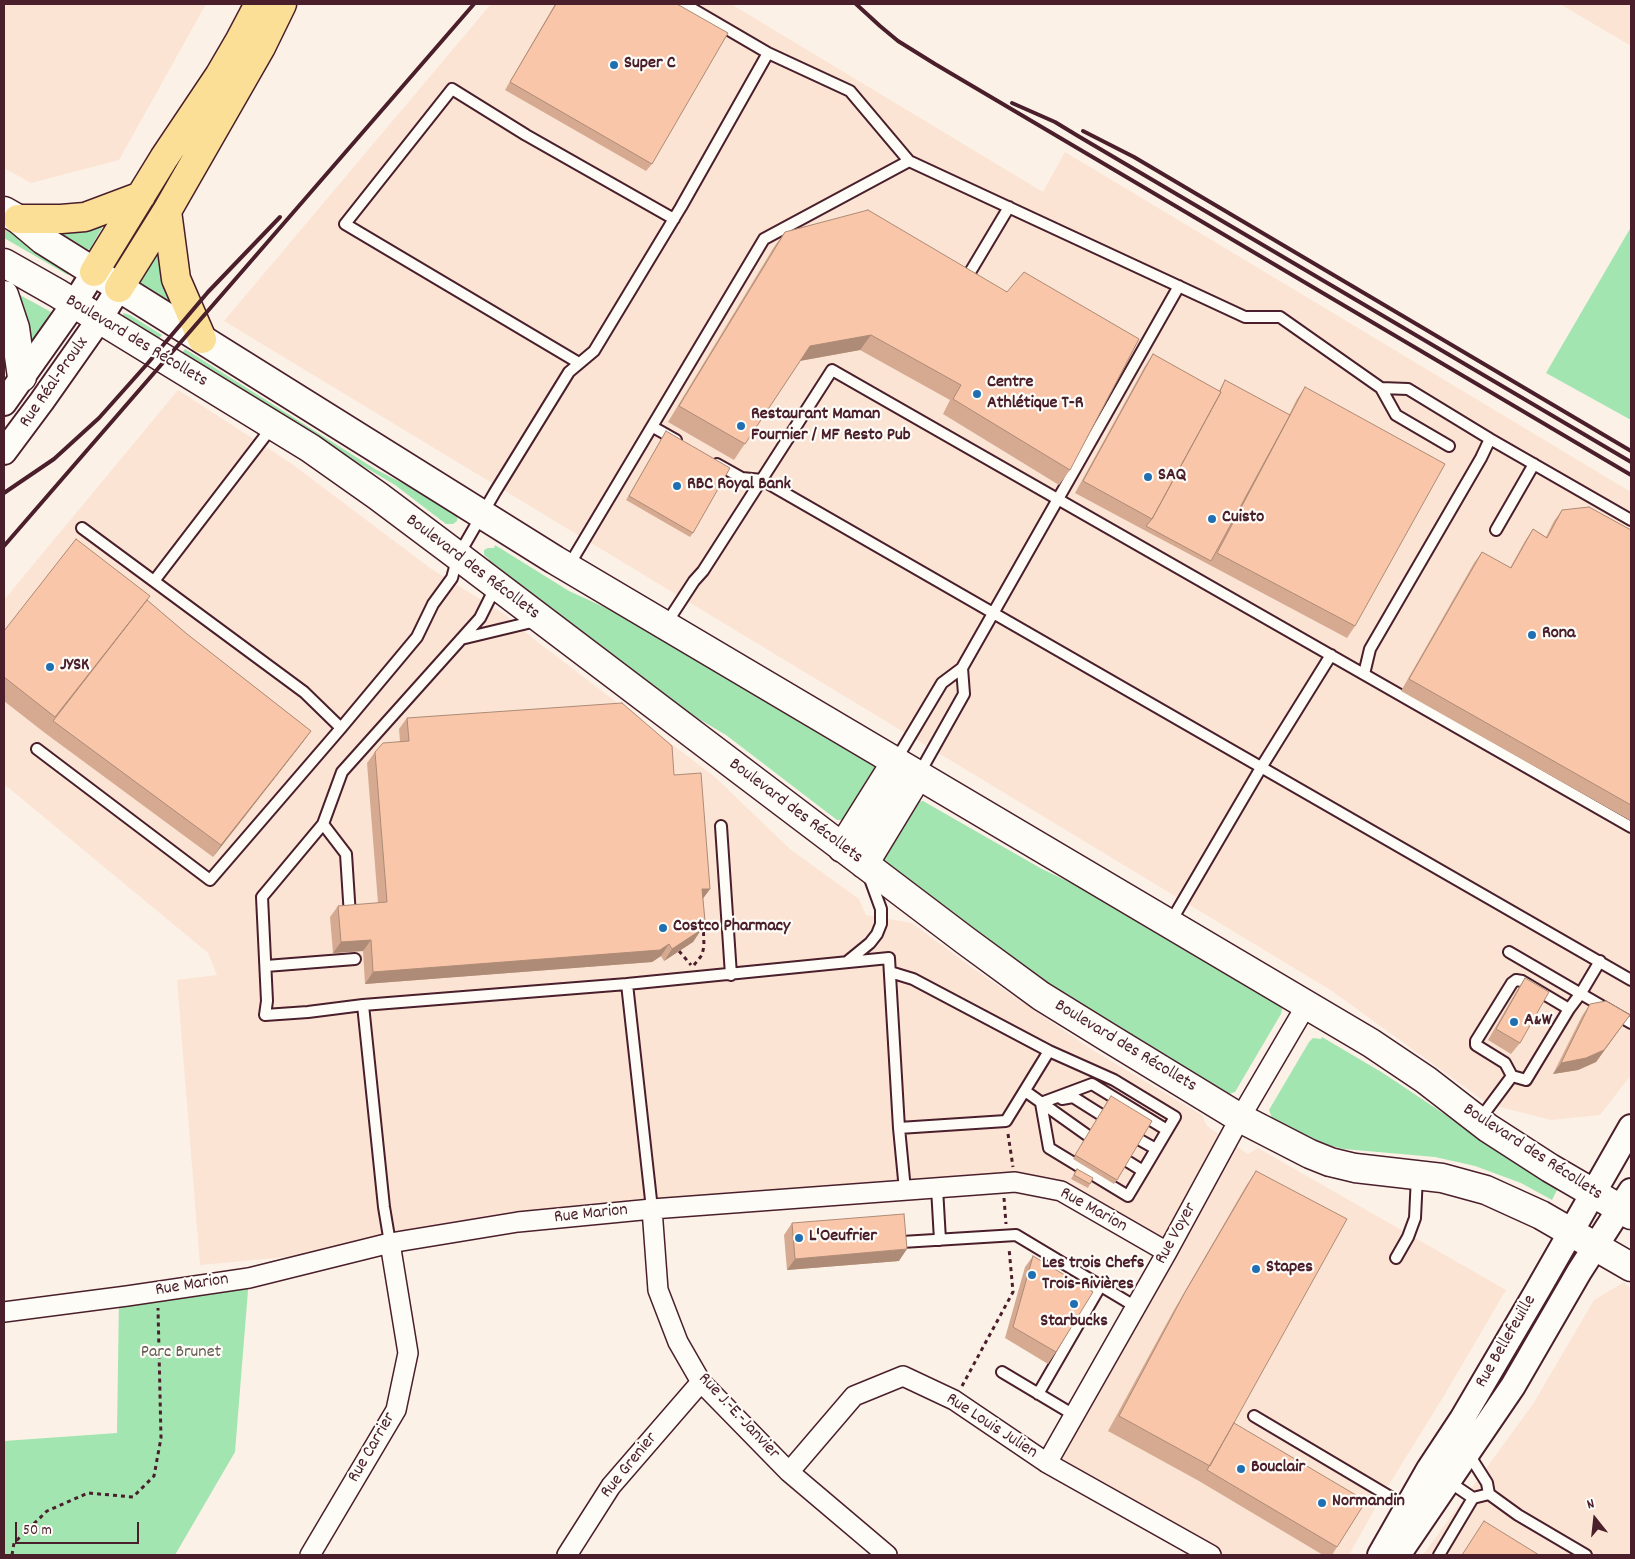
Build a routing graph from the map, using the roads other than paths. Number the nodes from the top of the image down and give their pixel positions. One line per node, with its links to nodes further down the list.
1 (259, 4): 6 (highway)
2 (282, 4): 8 (highway)
3 (684, 4): 4 (lane)
4 (768, 53): 5 (lane); 10 (lane)
5 (909, 161): 7 (lane); 25 (lane)
6 (141, 196): 9 (highway); 12 (highway)
7 (1009, 207): 13 (lane); 14 (lane)
8 (167, 211): 15 (highway); 19 (highway)
9 (11, 215): 12 (main road, Boulevard des Récollets)
10 (674, 219): 20 (lane); 20 (lane)
11 (4, 263): 17 (main road, Boulevard des Récollets)
12 (94, 272): 15 (main road, Boulevard des Récollets); 17 (street, Rue Réal-Proulx)
13 (966, 279)
14 (1179, 286): 22 (lane); 33 (lane)
15 (119, 288): 18 (street, Rue Réal-Proulx); 19 (main road, Boulevard des Récollets)
16 (4, 295): 21 (main road)
17 (74, 304): 18 (main road, Boulevard des Récollets); 21 (street, Rue Réal-Proulx)
18 (99, 320): 24 (main road, Boulevard des Récollets); 29 (street, Rue Réal-Proulx)
19 (202, 339): 34 (main road, Boulevard des Récollets)
20 (579, 363): 34 (lane)
21 (22, 377): 23 (street, Rue Réal-Proulx)
22 (1381, 388): 26 (lane); 28 (lane)
23 (4, 403)
24 (274, 425): 38 (main road, Boulevard des Récollets); 40 (lane)
25 (653, 427): 27 (lane); 39 (lane)
26 (1490, 439): 31 (lane); 48 (lane)
27 (686, 446)
28 (1449, 446)
29 (4, 452)
30 (710, 460): 32 (lane)
31 (1534, 464): 35 (lane); 37 (lane)
32 (762, 480): 33 (lane); 42 (lane); 44 (lane)
33 (1059, 500): 42 (lane); 46 (lane)
34 (483, 515): 38 (lane); 39 (main road, Boulevard des Récollets)
35 (1631, 520)
36 (82, 528): 40 (lane)
37 (1496, 530)
38 (458, 556): 41 (main road, Boulevard des Récollets); 49 (lane)
39 (568, 568): 44 (main road, Boulevard des Récollets)
40 (154, 581): 49 (lane)
41 (496, 586): 43 (main road, Boulevard des Récollets); 45 (lane)
42 (994, 613): 47 (lane); 51 (lane)
43 (540, 619): 45 (lane); 56 (main road, Boulevard des Récollets)
44 (666, 625): 52 (main road, Boulevard des Récollets)
45 (461, 639): 53 (lane)
46 (1331, 655): 48 (lane); 51 (lane)
47 (962, 668): 52 (lane); 52 (lane)
48 (1364, 674): 55 (lane)
49 (341, 728): 50 (lane)
50 (37, 749)
51 (1262, 766): 59 (lane); 62 (lane)
52 (907, 768): 56 (main road); 57 (main road); 59 (main road, Boulevard des Récollets)
53 (322, 824): 58 (lane); 64 (lane)
54 (721, 826): 66 (lane)
55 (1631, 827)
56 (842, 848): 57 (main road, Boulevard des Récollets)
57 (864, 864): 63 (lane); 79 (main road, Boulevard des Récollets)
58 (350, 916)
59 (1170, 923): 70 (main road, Boulevard des Récollets)
60 (1509, 952): 69 (lane)
61 (355, 959): 64 (lane)
62 (1600, 961): 67 (lane); 69 (lane)
63 (848, 962): 65 (lane); 66 (lane)
64 (266, 966): 71 (lane)
65 (890, 972): 74 (lane); 82 (lane)
66 (731, 975): 68 (lane)
67 (1631, 980)
68 (627, 984): 71 (lane); 94 (lane)
69 (1581, 993): 72 (lane); 73 (lane)
70 (1307, 1004): 79 (street, Rue Voyer); 80 (main road, Boulevard des Récollets)
71 (363, 1005): 98 (lane)
72 (1569, 1009): 75 (lane); 75 (lane)
73 (1631, 1023)
74 (1049, 1051): 76 (lane); 83 (lane)
75 (1512, 1076): 80 (lane)
76 (1025, 1091): 77 (lane); 82 (lane)
77 (1041, 1102): 78 (lane); 83 (lane); 84 (lane); 88 (lane)
78 (1100, 1114)
79 (1240, 1118): 89 (main road, Boulevard des Récollets); 100 (street, Rue Voyer)
80 (1478, 1121): 92 (main road, Boulevard des Récollets)
81 (1631, 1127): 92 (street, Rue Bellefeuille)
82 (899, 1128): 91 (lane)
83 (1167, 1130): 86 (lane)
84 (1087, 1135)
85 (1140, 1140): 86 (lane)
86 (1156, 1149): 88 (lane)
87 (1127, 1162): 88 (lane)
88 (1143, 1171)
89 (1418, 1175): 95 (main road, Boulevard des Récollets); 101 (lane)
90 (937, 1188): 91 (street, Rue Marion); 96 (lane); 100 (street, Rue Marion)
91 (905, 1190): 94 (street, Rue Marion)
92 (1593, 1194): 93 (main road, Boulevard des Récollets); 95 (street, Rue Bellefeuille)
93 (1627, 1205): 99 (street, Rue Bellefeuille)
94 (652, 1209): 98 (street, Rue Marion); 107 (street, Rue J.-E.-Janvier)
95 (1571, 1232): 99 (main road, Boulevard des Récollets); 114 (street, Rue Bellefeuille)
96 (940, 1240): 97 (lane); 103 (lane)
97 (902, 1242)
98 (390, 1243): 105 (street, Rue Marion); 118 (street, Rue Carrier)
99 (1595, 1245): 102 (main road, Boulevard des Récollets); 111 (street, Rue Bellefeuille)
100 (1167, 1252): 104 (street, Rue Voyer)
101 (1396, 1258)
102 (1631, 1267)
103 (1101, 1286): 104 (lane); 108 (lane)
104 (1136, 1307): 109 (street, Rue Voyer)
105 (4, 1312)
106 (1002, 1372): 108 (lane)
107 (701, 1382): 113 (street, Rue J.-E.-Janvier); 119 (street, Rue Grenier)
108 (1038, 1394): 109 (lane)
109 (1074, 1415): 112 (street, Rue Voyer)
110 (1254, 1416): 117 (lane)
111 (1468, 1453): 114 (street, Rue Bellefeuille); 115 (lane)
112 (1047, 1463): 113 (street, Rue Louis Julien); 121 (street, Rue Louis Julien)
113 (789, 1472): 120 (street, Rue J.-E.-Janvier)
114 (1439, 1475): 116 (lane); 117 (street, Rue Bellefeuille)
115 (1489, 1494): 116 (lane); 125 (lane)
116 (1473, 1498): 124 (lane)
117 (1416, 1512): 122 (street, Rue Bellefeuille); 123 (street, Rue Bellefeuille)
118 (310, 1555)
119 (567, 1555)
120 (887, 1555)
121 (1211, 1555)
122 (1380, 1555)
123 (1398, 1555)
124 (1439, 1555)
125 (1586, 1555)

